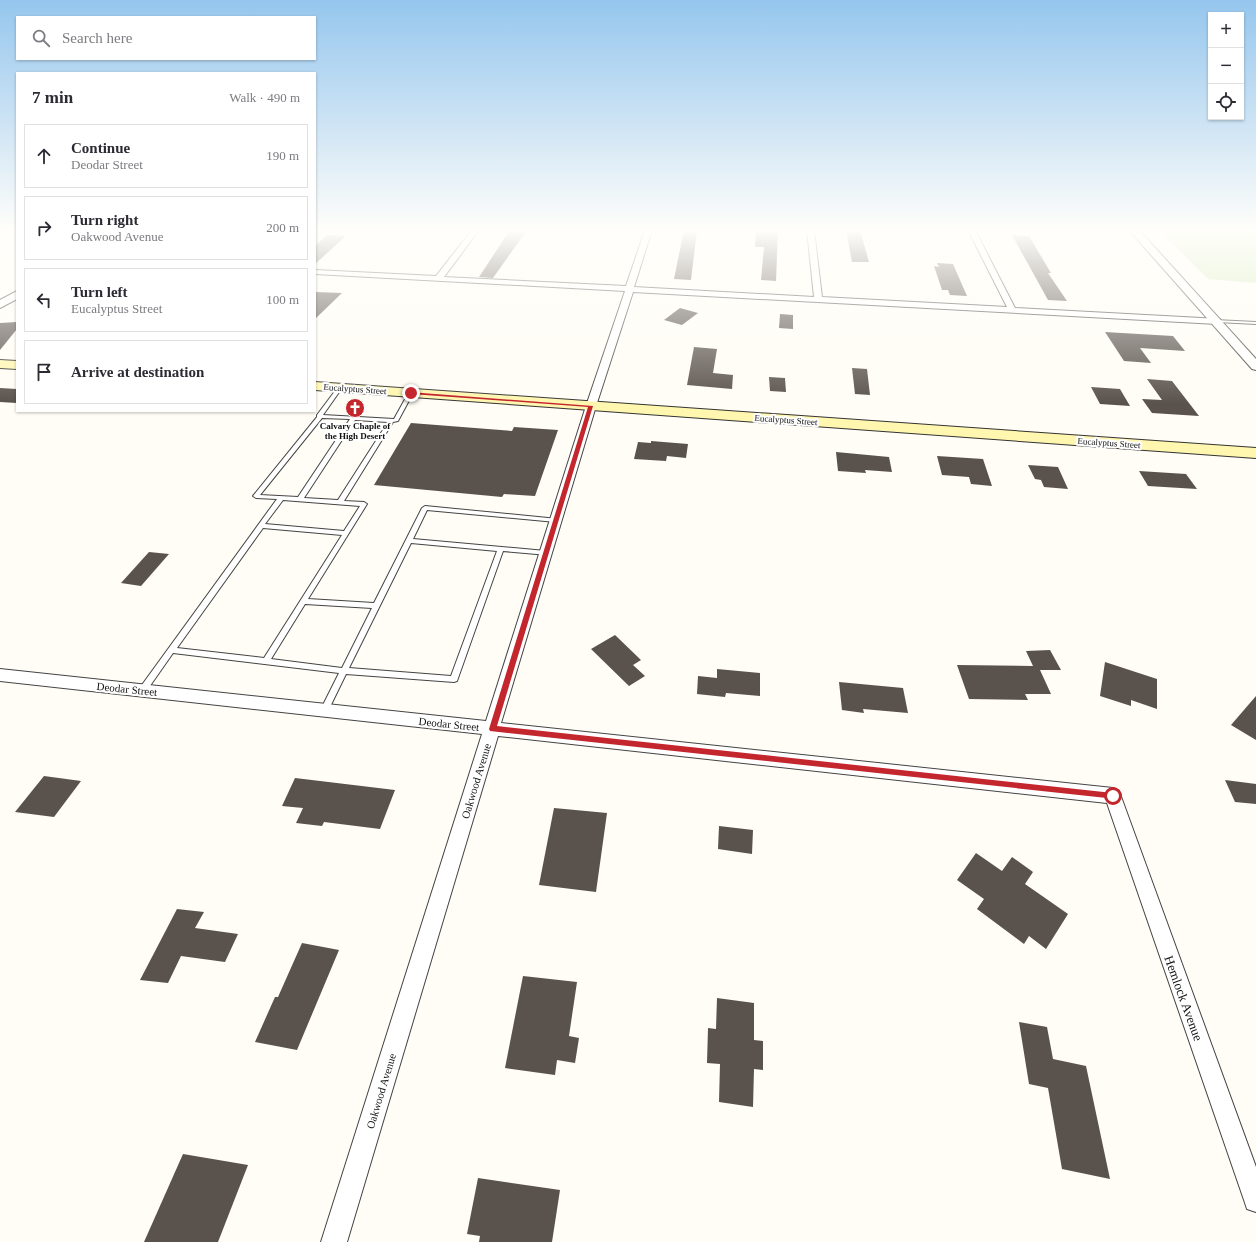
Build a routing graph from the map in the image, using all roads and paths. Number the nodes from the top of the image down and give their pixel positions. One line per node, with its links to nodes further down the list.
1 (611, 288): 5 (street)
2 (817, 288): 7 (street)
3 (1001, 288): 9 (street)
4 (1187, 288): 10 (street)
5 (631, 289): 7 (street); 18 (street, Oakwood Avenue)
6 (16, 295): 8 (street)
7 (818, 299): 9 (street)
8 (0, 305)
9 (1012, 309): 10 (street)
10 (1217, 321): 11 (lane); 14 (street)
11 (1256, 323)
12 (0, 364): 13 (main road)
13 (16, 365)
14 (1256, 366)
15 (316, 386): 16 (main road, Eucalyptus Street)
16 (340, 388): 17 (main road, Eucalyptus Street); 19 (lane)
17 (411, 393): 18 (main road, Eucalyptus Street); 21 (lane)
18 (591, 406): 22 (main road, Eucalyptus Street); 26 (street, Oakwood Avenue)
19 (321, 416): 20 (lane); 23 (lane)
20 (354, 418): 21 (lane); 24 (lane)
21 (392, 420): 25 (lane)
22 (1256, 453)
23 (281, 498): 24 (lane); 27 (lane)
24 (300, 500): 25 (lane)
25 (340, 502): 28 (lane)
26 (556, 520): 29 (lane); 31 (street, Oakwood Avenue)
27 (261, 526): 28 (lane); 34 (lane)
28 (346, 533): 32 (lane)
29 (408, 541): 30 (lane); 33 (lane)
30 (501, 549): 31 (lane); 36 (lane)
31 (546, 553): 40 (street, Oakwood Avenue)
32 (303, 601): 33 (lane); 35 (lane)
33 (376, 606): 36 (lane)
34 (172, 650): 35 (lane); 38 (lane)
35 (266, 661): 36 (lane)
36 (344, 671): 39 (lane)
37 (0, 675): 38 (street, Deodar Street)
38 (142, 691): 39 (street, Deodar Street)
39 (324, 711): 40 (street, Deodar Street)
40 (492, 729): 41 (street, Deodar Street); 43 (street, Oakwood Avenue)
41 (1113, 796): 42 (street, Hemlock Avenue)
42 (1256, 1200)
43 (334, 1242)

